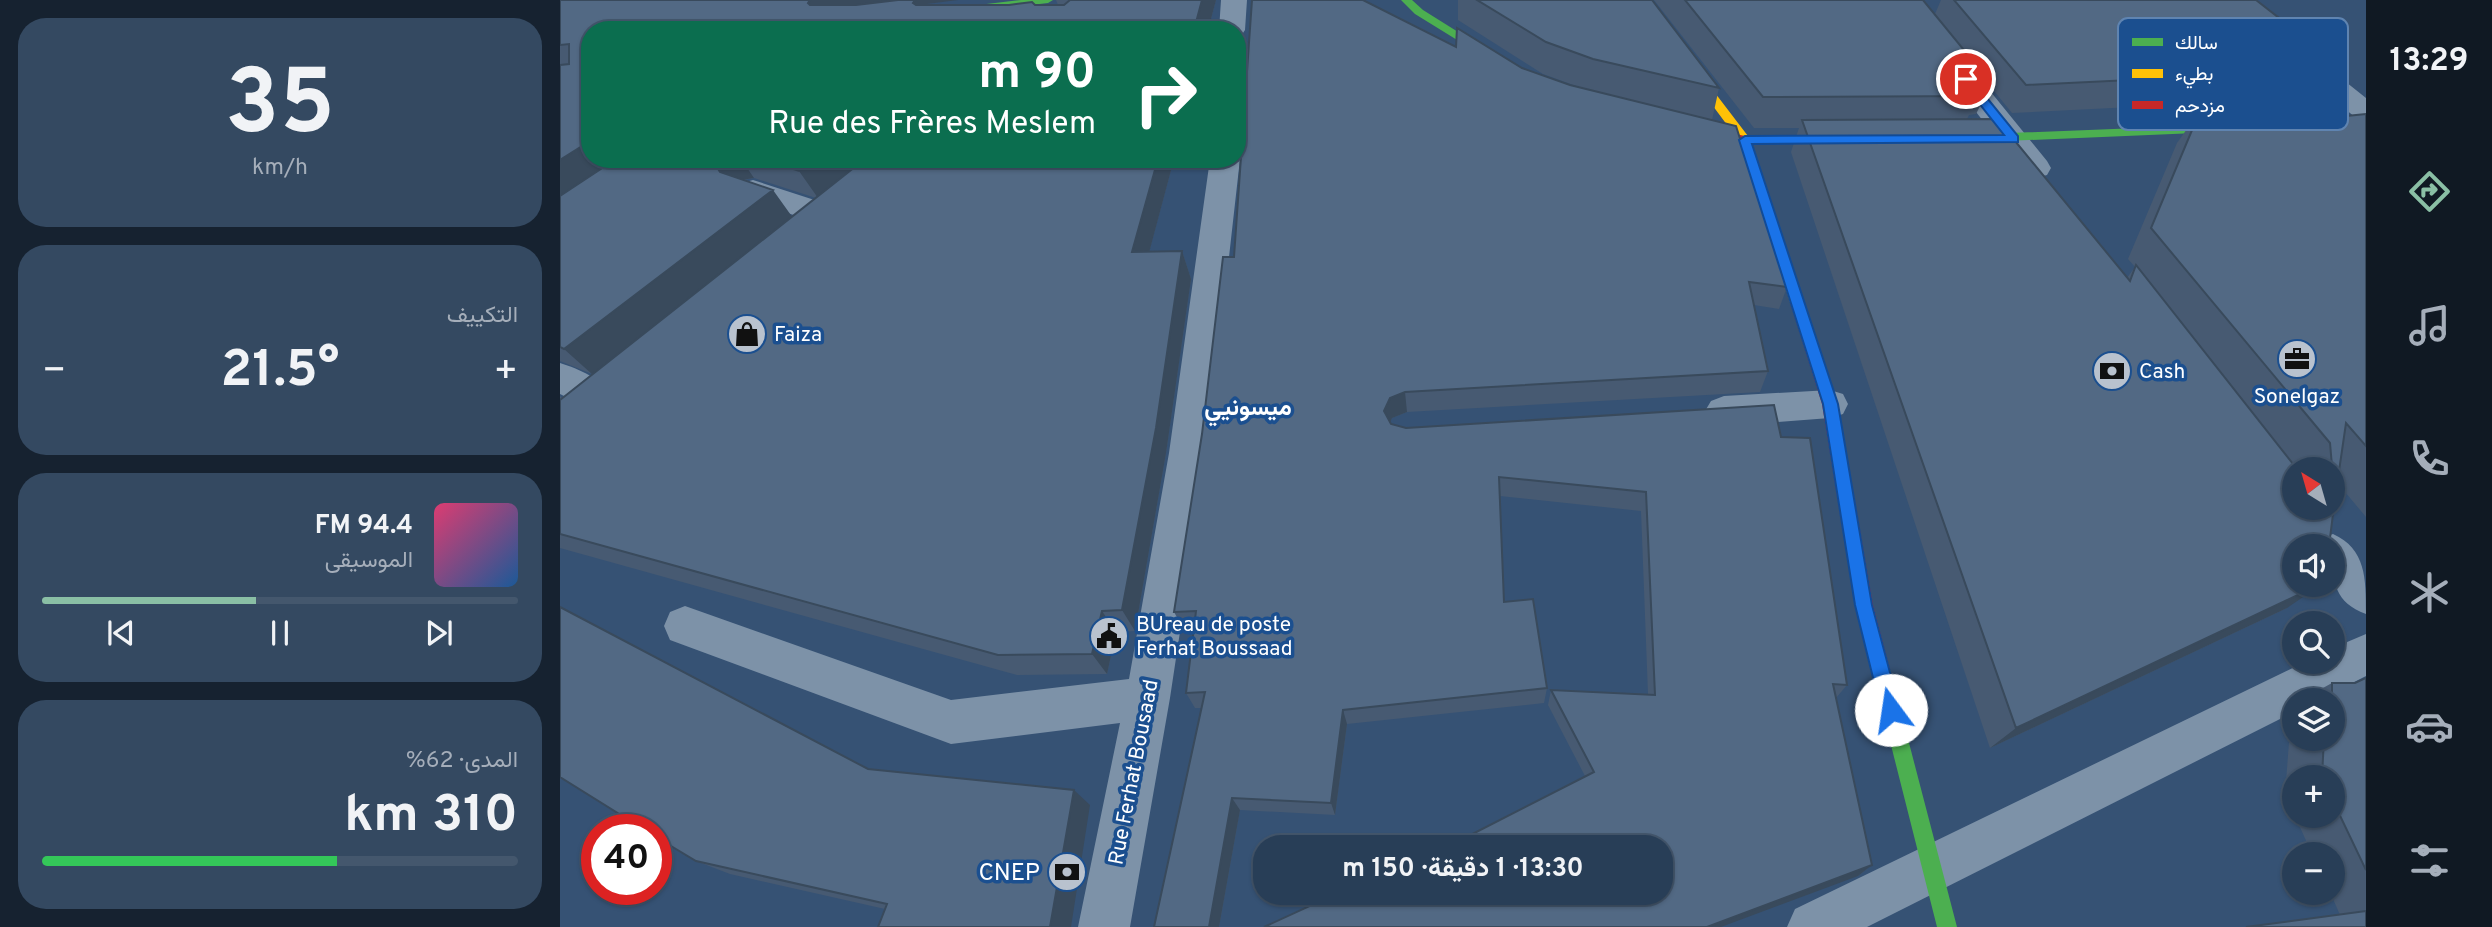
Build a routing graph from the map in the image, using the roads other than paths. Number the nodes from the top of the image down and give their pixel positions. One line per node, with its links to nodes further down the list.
1 (1234, 0): 10 (street)
2 (1406, 0): 11 (street)
3 (1639, 0): 19 (street)
4 (1902, 0): 18 (street)
5 (2227, 0): 7 (street)
6 (1056, 8): 8 (street); 9 (street)
7 (2247, 18)
8 (873, 21)
9 (989, 21)
10 (1233, 21)
11 (1509, 68)
12 (2348, 107): 13 (street)
13 (2362, 119)
14 (1676, 124): 19 (street)
15 (2197, 130): 18 (street)
16 (1866, 139): 19 (street)
17 (1947, 139): 18 (street)
18 (2014, 139): 22 (street)
19 (1745, 140): 26 (street)
20 (1224, 168): 32 (street, Rue Ferhat Bousaad)
21 (753, 190): 23 (street)
22 (2056, 194)
23 (822, 214)
24 (560, 377): 25 (street)
25 (594, 397)
26 (1830, 404): 27 (street); 33 (street)
27 (1694, 413)
28 (2345, 568): 29 (street)
29 (2366, 595)
30 (685, 626): 32 (street)
31 (2366, 654): 33 (street)
32 (1148, 698): 34 (street, Rue Ferhat Bousaad)
33 (1931, 869): 35 (street); 36 (street)
34 (1104, 927)
35 (1813, 927)
36 (1947, 927)

